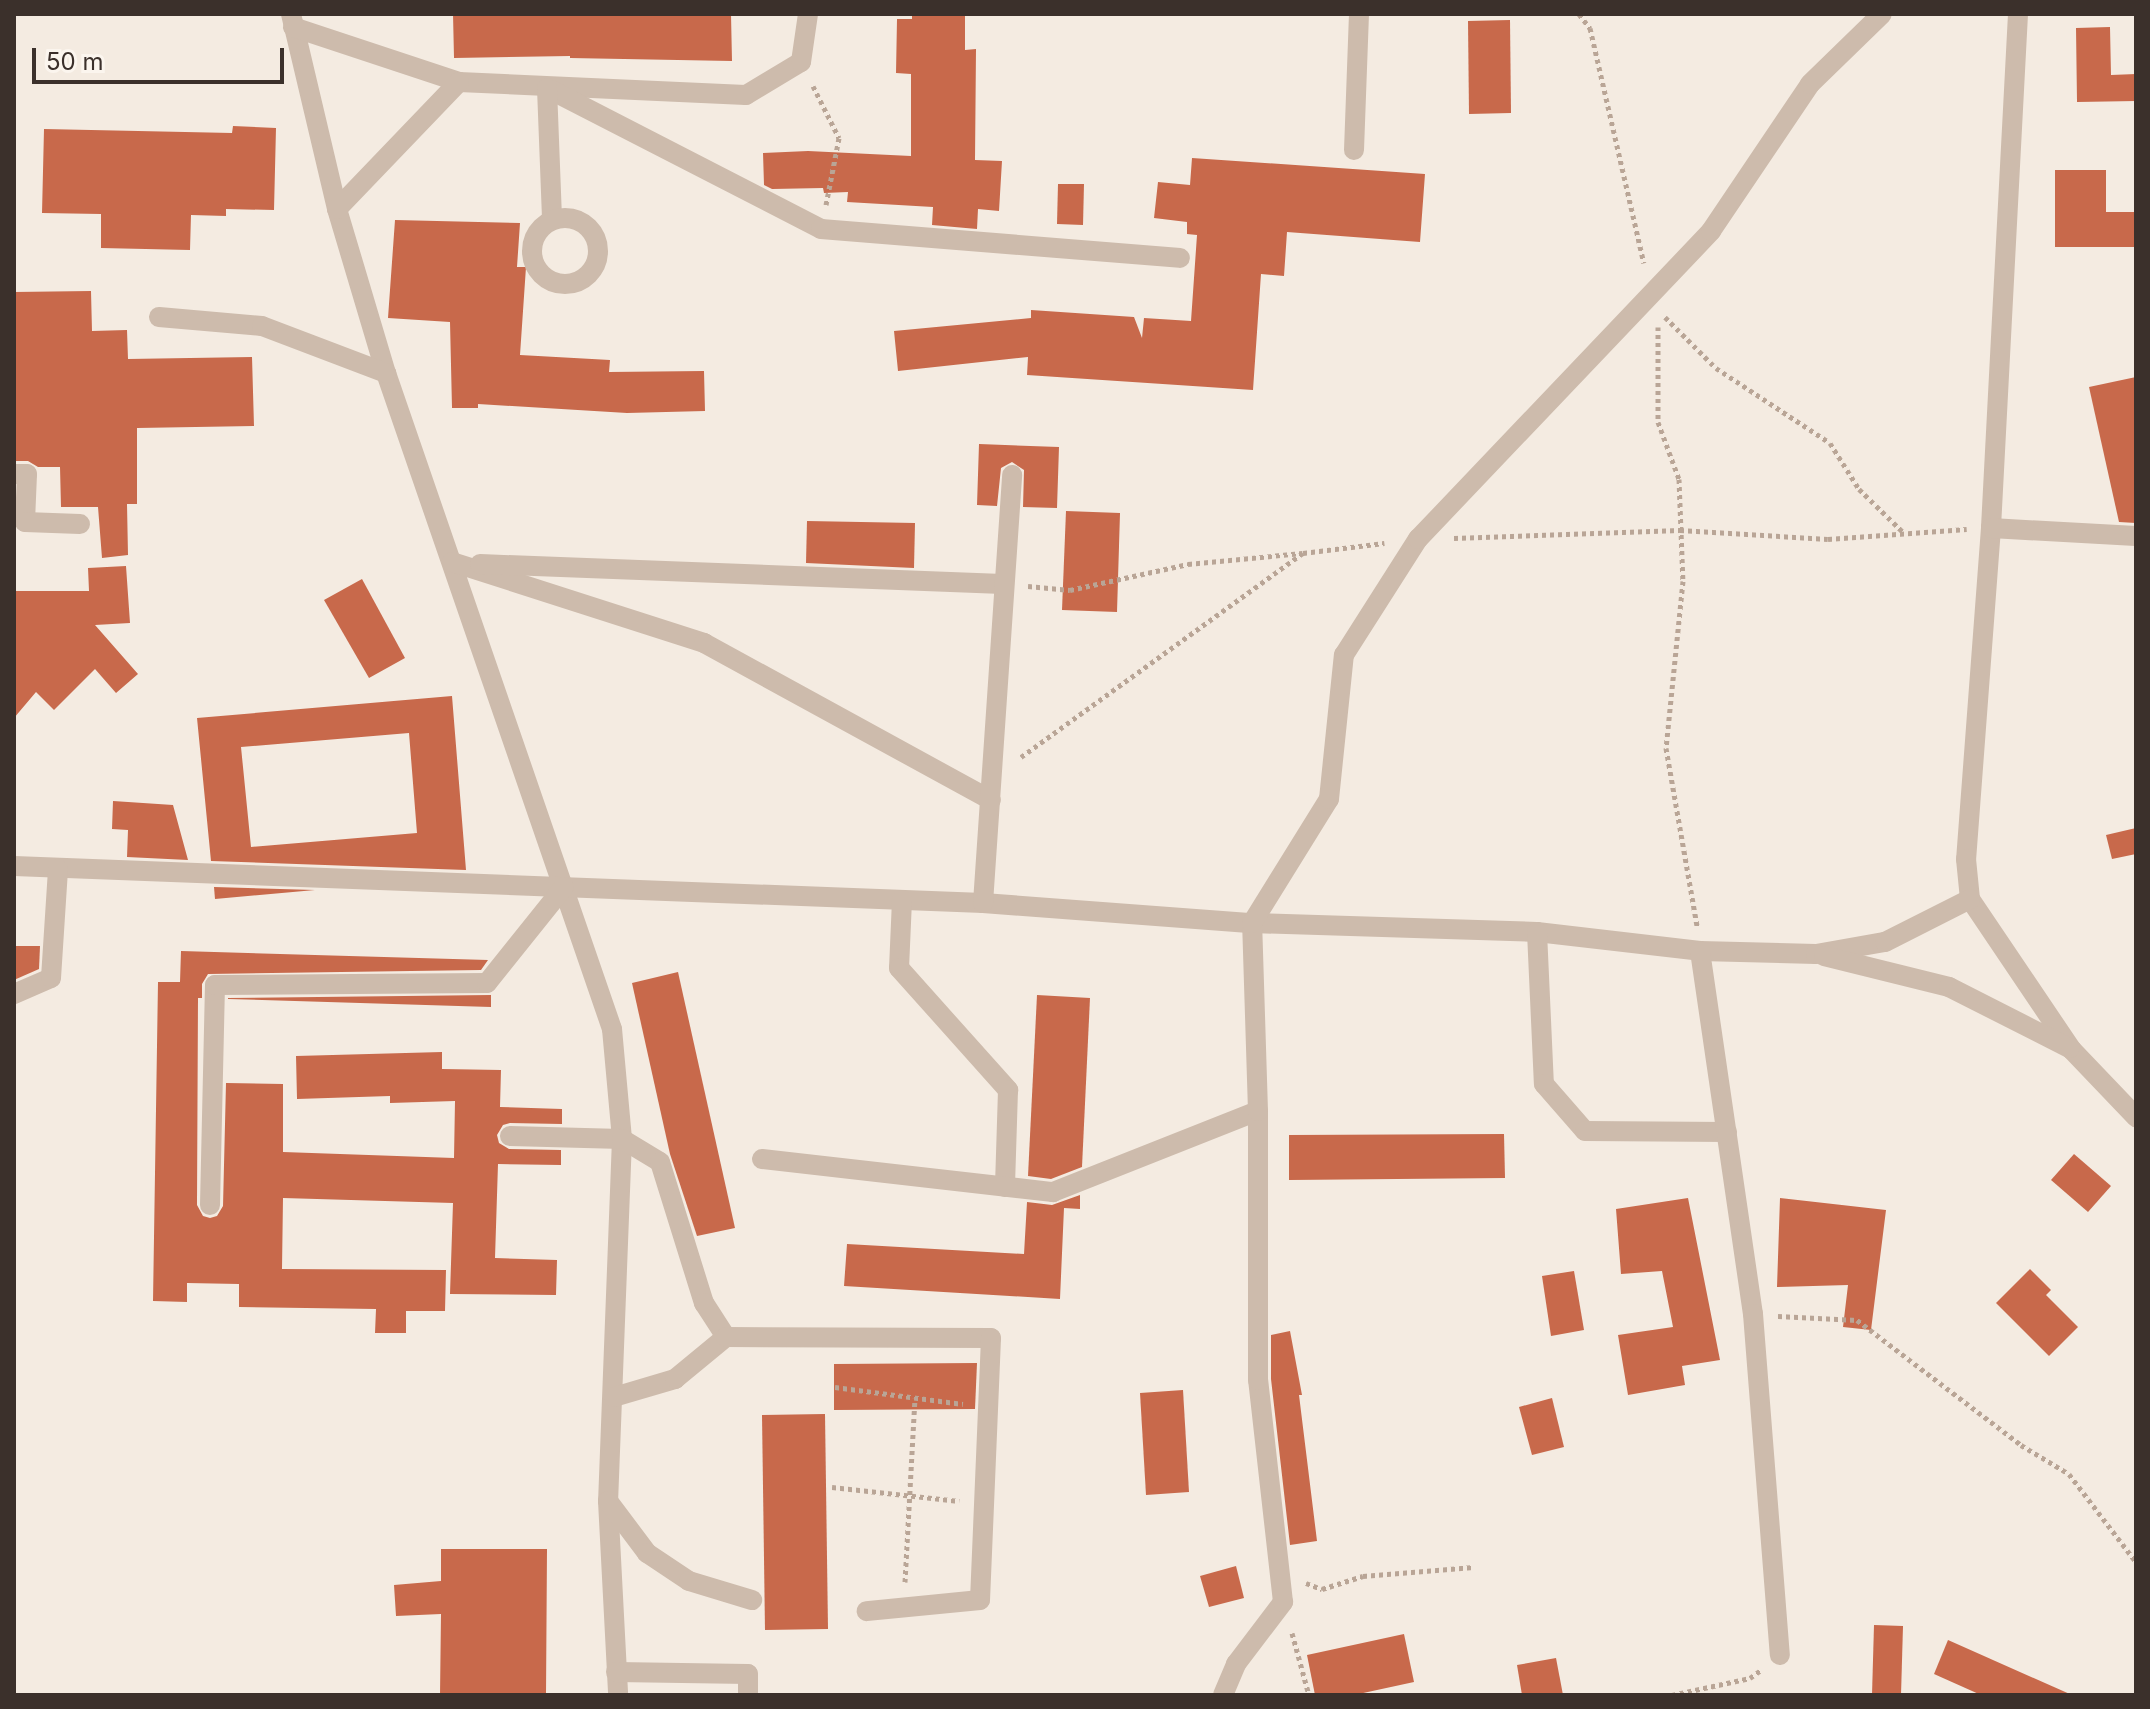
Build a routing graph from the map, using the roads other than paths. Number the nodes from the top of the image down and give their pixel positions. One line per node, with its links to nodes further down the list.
1 (808, 14): 7 (street)
2 (1359, 14): 8 (street)
3 (1882, 14): 28 (street)
4 (2018, 14): 17 (street)
5 (292, 20): 6 (street); 9 (street)
6 (459, 82): 7 (street); 9 (street)
7 (547, 88): 10 (street); 11 (street)
8 (1354, 150)
9 (337, 209): 13 (street)
10 (552, 219)
11 (1180, 258)
12 (159, 317): 13 (street)
13 (386, 373): 19 (street)
14 (14, 474): 16 (street)
15 (1012, 475): 20 (street)
16 (80, 524)
17 (1991, 528): 18 (street); 25 (street)
18 (2136, 536)
19 (452, 562): 20 (street); 21 (street); 24 (street)
20 (1003, 584): 21 (street)
21 (991, 800): 27 (street)
22 (14, 866): 23 (street)
23 (58, 869): 24 (street); 32 (street)
24 (564, 887): 26 (street); 38 (street); 41 (street)
25 (1970, 899): 31 (street); 33 (street)
26 (902, 900): 27 (street); 40 (street)
27 (983, 903): 28 (street)
28 (1252, 923): 29 (street); 34 (street)
29 (1537, 932): 30 (street); 36 (street)
30 (1700, 951): 31 (street); 36 (street)
31 (1816, 954): 33 (street)
32 (14, 994)
33 (2072, 1050): 35 (street)
34 (1258, 1111): 40 (street); 51 (street)
35 (2136, 1117)
36 (1727, 1132): 47 (street)
37 (510, 1136): 38 (street)
38 (622, 1139): 42 (street); 43 (street)
39 (762, 1159): 40 (street)
40 (1005, 1187)
41 (210, 1205)
42 (726, 1337): 43 (street); 46 (street)
43 (614, 1397): 44 (street)
44 (608, 1501): 45 (street); 48 (street)
45 (752, 1600)
46 (867, 1611)
47 (1780, 1655)
48 (616, 1672): 49 (street); 50 (street)
49 (618, 1695)
50 (748, 1695)
51 (1223, 1695)

